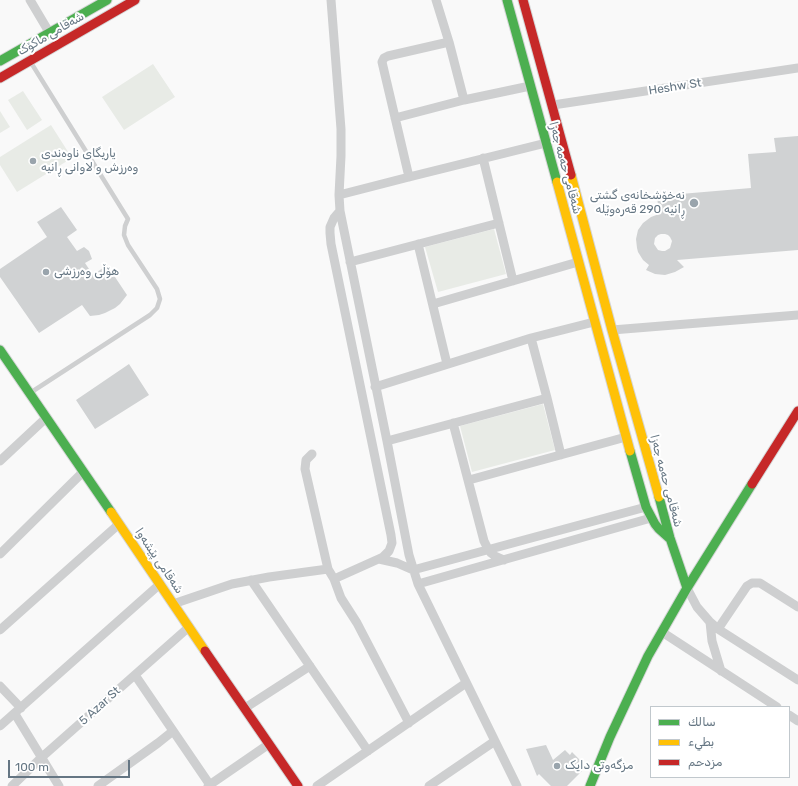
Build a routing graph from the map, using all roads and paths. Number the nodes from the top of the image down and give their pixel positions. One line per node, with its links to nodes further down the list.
1 (30, 0): 8 (street)
2 (106, 0): 8 (street, شەقامی ماکۆک)
3 (135, 0): 10 (street, شەقامی ماکۆک)
4 (332, 0): 25 (street)
5 (436, 0): 9 (street)
6 (507, 0): 14 (street, شەقامی حەمە جەزا)
7 (523, 0): 16 (street, شەقامی حەمە جەزا)
8 (49, 32): 11 (street, شەقامی ماکۆک)
9 (449, 42): 15 (street); 17 (street)
10 (30, 61): 13 (street, شەقامی ماکۆک); 42 (lane)
11 (0, 62)
12 (798, 68): 16 (street, Heshw St)
13 (0, 78)
14 (530, 86): 15 (street); 18 (street, شەقامی حەمە جەزا)
15 (464, 100): 17 (street)
16 (553, 105): 19 (street, شەقامی حەمە جەزا)
17 (395, 118): 22 (street)
18 (546, 143): 20 (street); 21 (street, شەقامی حەمە جەزا)
19 (566, 154): 21 (street); 23 (street, شەقامی حەمە جەزا)
20 (483, 158): 22 (street); 27 (street)
21 (550, 158): 24 (street, شەقامی حەمە جەزا)
22 (409, 177): 25 (street)
23 (574, 185): 24 (street); 35 (street, شەقامی حەمە جەزا)
24 (558, 189): 30 (street, شەقامی حەمە جەزا)
25 (339, 195): 26 (street)
26 (340, 210): 29 (street); 60 (street)
27 (499, 223): 28 (street); 31 (street)
28 (418, 244): 29 (street); 32 (street)
29 (350, 262): 41 (street)
30 (578, 262): 31 (street); 34 (street, شەقامی حەمە جەزا)
31 (513, 281): 32 (street)
32 (433, 304): 39 (street)
33 (798, 315): 35 (street)
34 (594, 322): 36 (street); 47 (street, شەقامی حەمە جەزا)
35 (612, 330): 57 (street, شەقامی حەمە جەزا)
36 (531, 338): 39 (street); 43 (street)
37 (0, 350): 38 (street, شەقامی پێشەوا)
38 (7, 361): 40 (street); 42 (street, شەقامی پێشەوا)
39 (447, 364): 41 (street)
40 (0, 367)
41 (375, 387): 48 (street)
42 (30, 393): 45 (street, شەقامی پێشەوا)
43 (547, 398): 46 (street); 50 (street)
44 (798, 411): 68 (street)
45 (46, 418): 51 (street); 52 (street, شەقامی پێشەوا)
46 (453, 423): 48 (street); 53 (street)
47 (626, 437): 50 (street); 54 (street, شەقامی حەمە جەزا)
48 (387, 441): 63 (street)
49 (312, 454): 62 (street)
50 (561, 455): 53 (street)
51 (0, 461)
52 (83, 472): 56 (street, شەقامی پێشەوا); 59 (street)
53 (469, 480): 58 (street)
54 (646, 507): 55 (street, شەقامی حەمە جەزا); 58 (street)
55 (652, 518): 57 (street, شەقامی حەمە جەزا); 61 (street)
56 (119, 524): 66 (street, شەقامی پێشەوا); 74 (street)
57 (670, 538): 68 (street)
58 (488, 549): 61 (street); 63 (street)
59 (0, 554)
60 (379, 559): 63 (street); 64 (street)
61 (504, 560): 67 (street)
62 (328, 569): 64 (street); 65 (street)
63 (413, 570): 67 (street)
64 (334, 579): 85 (street)
65 (251, 580): 69 (street); 76 (street)
66 (160, 584): 69 (street, شەقامی پێشەوا); 84 (street)
67 (418, 584): 80 (street)
68 (687, 588): 71 (street); 75 (street)
69 (173, 604): 72 (street, شەقامی پێشەوا)
70 (798, 607): 73 (street)
71 (710, 622): 73 (street); 77 (street)
72 (189, 627): 78 (street, 5 Azar St); 83 (street, شەقامی پێشەوا)
73 (718, 629): 79 (street)
74 (0, 630)
75 (662, 632): 77 (street); 100 (street)
76 (310, 666): 83 (street); 90 (street)
77 (721, 671): 82 (street)
78 (134, 675): 87 (street); 91 (street, 5 Azar St)
79 (798, 680)
80 (466, 683): 85 (street); 88 (street)
81 (0, 686): 84 (street)
82 (775, 706)
83 (245, 708): 89 (street, شەقامی پێشەوا)
84 (18, 711): 86 (street); 91 (street)
85 (409, 723): 90 (street)
86 (0, 726)
87 (173, 732): 94 (street); 95 (street)
88 (495, 741): 98 (street); 99 (street)
89 (269, 744): 95 (street); 96 (street, شەقامی پێشەوا)
90 (368, 751): 97 (street)
91 (42, 757): 92 (street, 5 Azar St); 93 (street)
92 (12, 786)
93 (59, 786)
94 (98, 786)
95 (209, 786)
96 (298, 786)
97 (317, 786)
98 (429, 786)
99 (517, 786)
100 (590, 786)

